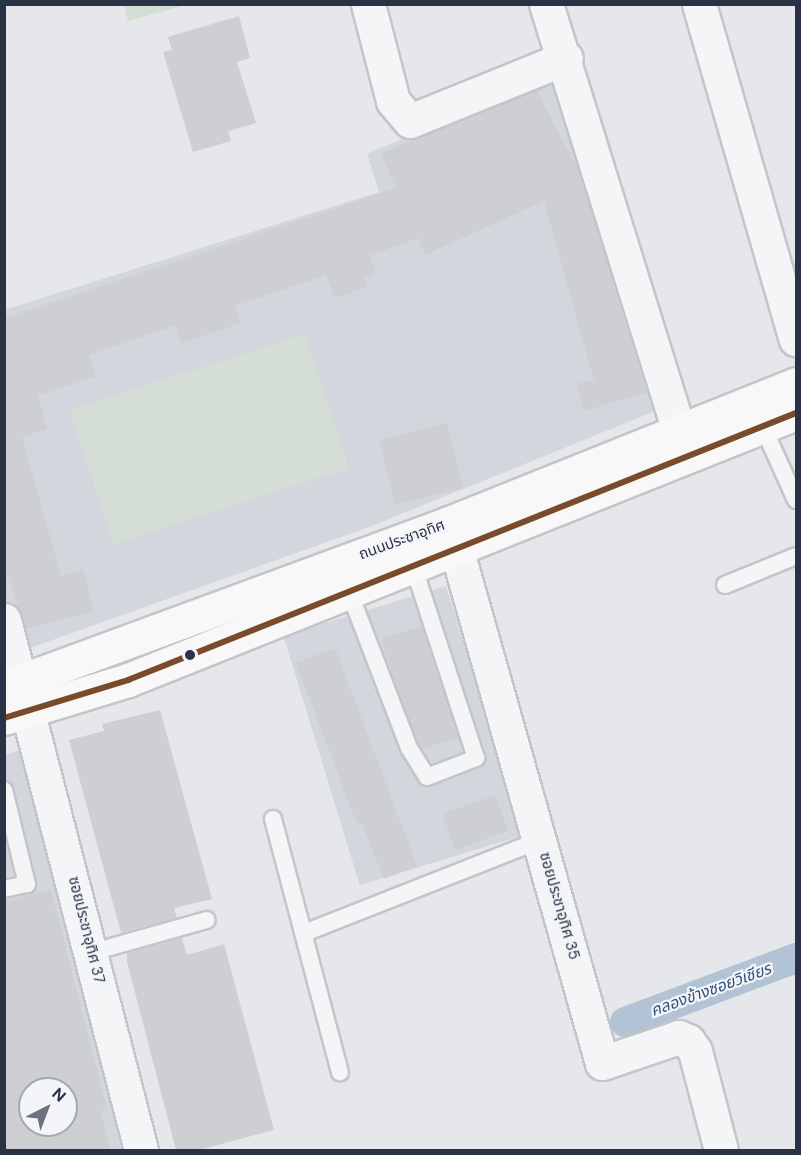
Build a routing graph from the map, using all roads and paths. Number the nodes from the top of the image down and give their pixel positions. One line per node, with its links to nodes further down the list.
1 (368, 4): 4 (street)
2 (546, 4): 4 (street)
3 (699, 4): 5 (street)
4 (566, 58): 9 (street)
5 (796, 339)
6 (796, 384): 9 (main road, ถนนประชาอุทิศ)
7 (796, 413): 8 (main road, ถนนประชาอุทิศ)
8 (764, 427): 10 (lane); 11 (main road, ถนนประชาอุทิศ)
9 (678, 432): 11 (main road, ถนนประชาอุทิศ)
10 (796, 500)
11 (453, 537): 13 (main road, ถนนประชาอุทิศ); 17 (main road, ถนนประชาอุทิศ); 20 (street, ซอยประชาอุทิศ 35)
12 (796, 556): 14 (lane)
13 (414, 568): 15 (main road, ถนนประชาอุทิศ); 15 (lane)
14 (725, 585)
15 (350, 594): 17 (main road, ถนนประชาอุทิศ)
16 (4, 620): 17 (street, ซอยประชาอุทิศ 37)
17 (15, 699): 24 (street, ซอยประชาอุทิศ 37)
18 (4, 790): 21 (lane)
19 (273, 819): 23 (lane)
20 (540, 840): 23 (lane); 27 (street, ซอยประชาอุทิศ 35)
21 (4, 889)
22 (207, 920): 24 (lane)
23 (304, 933): 25 (lane)
24 (93, 952): 26 (street, ซอยประชาอุทิศ 37)
25 (340, 1072)
26 (141, 1150)
27 (721, 1150)

